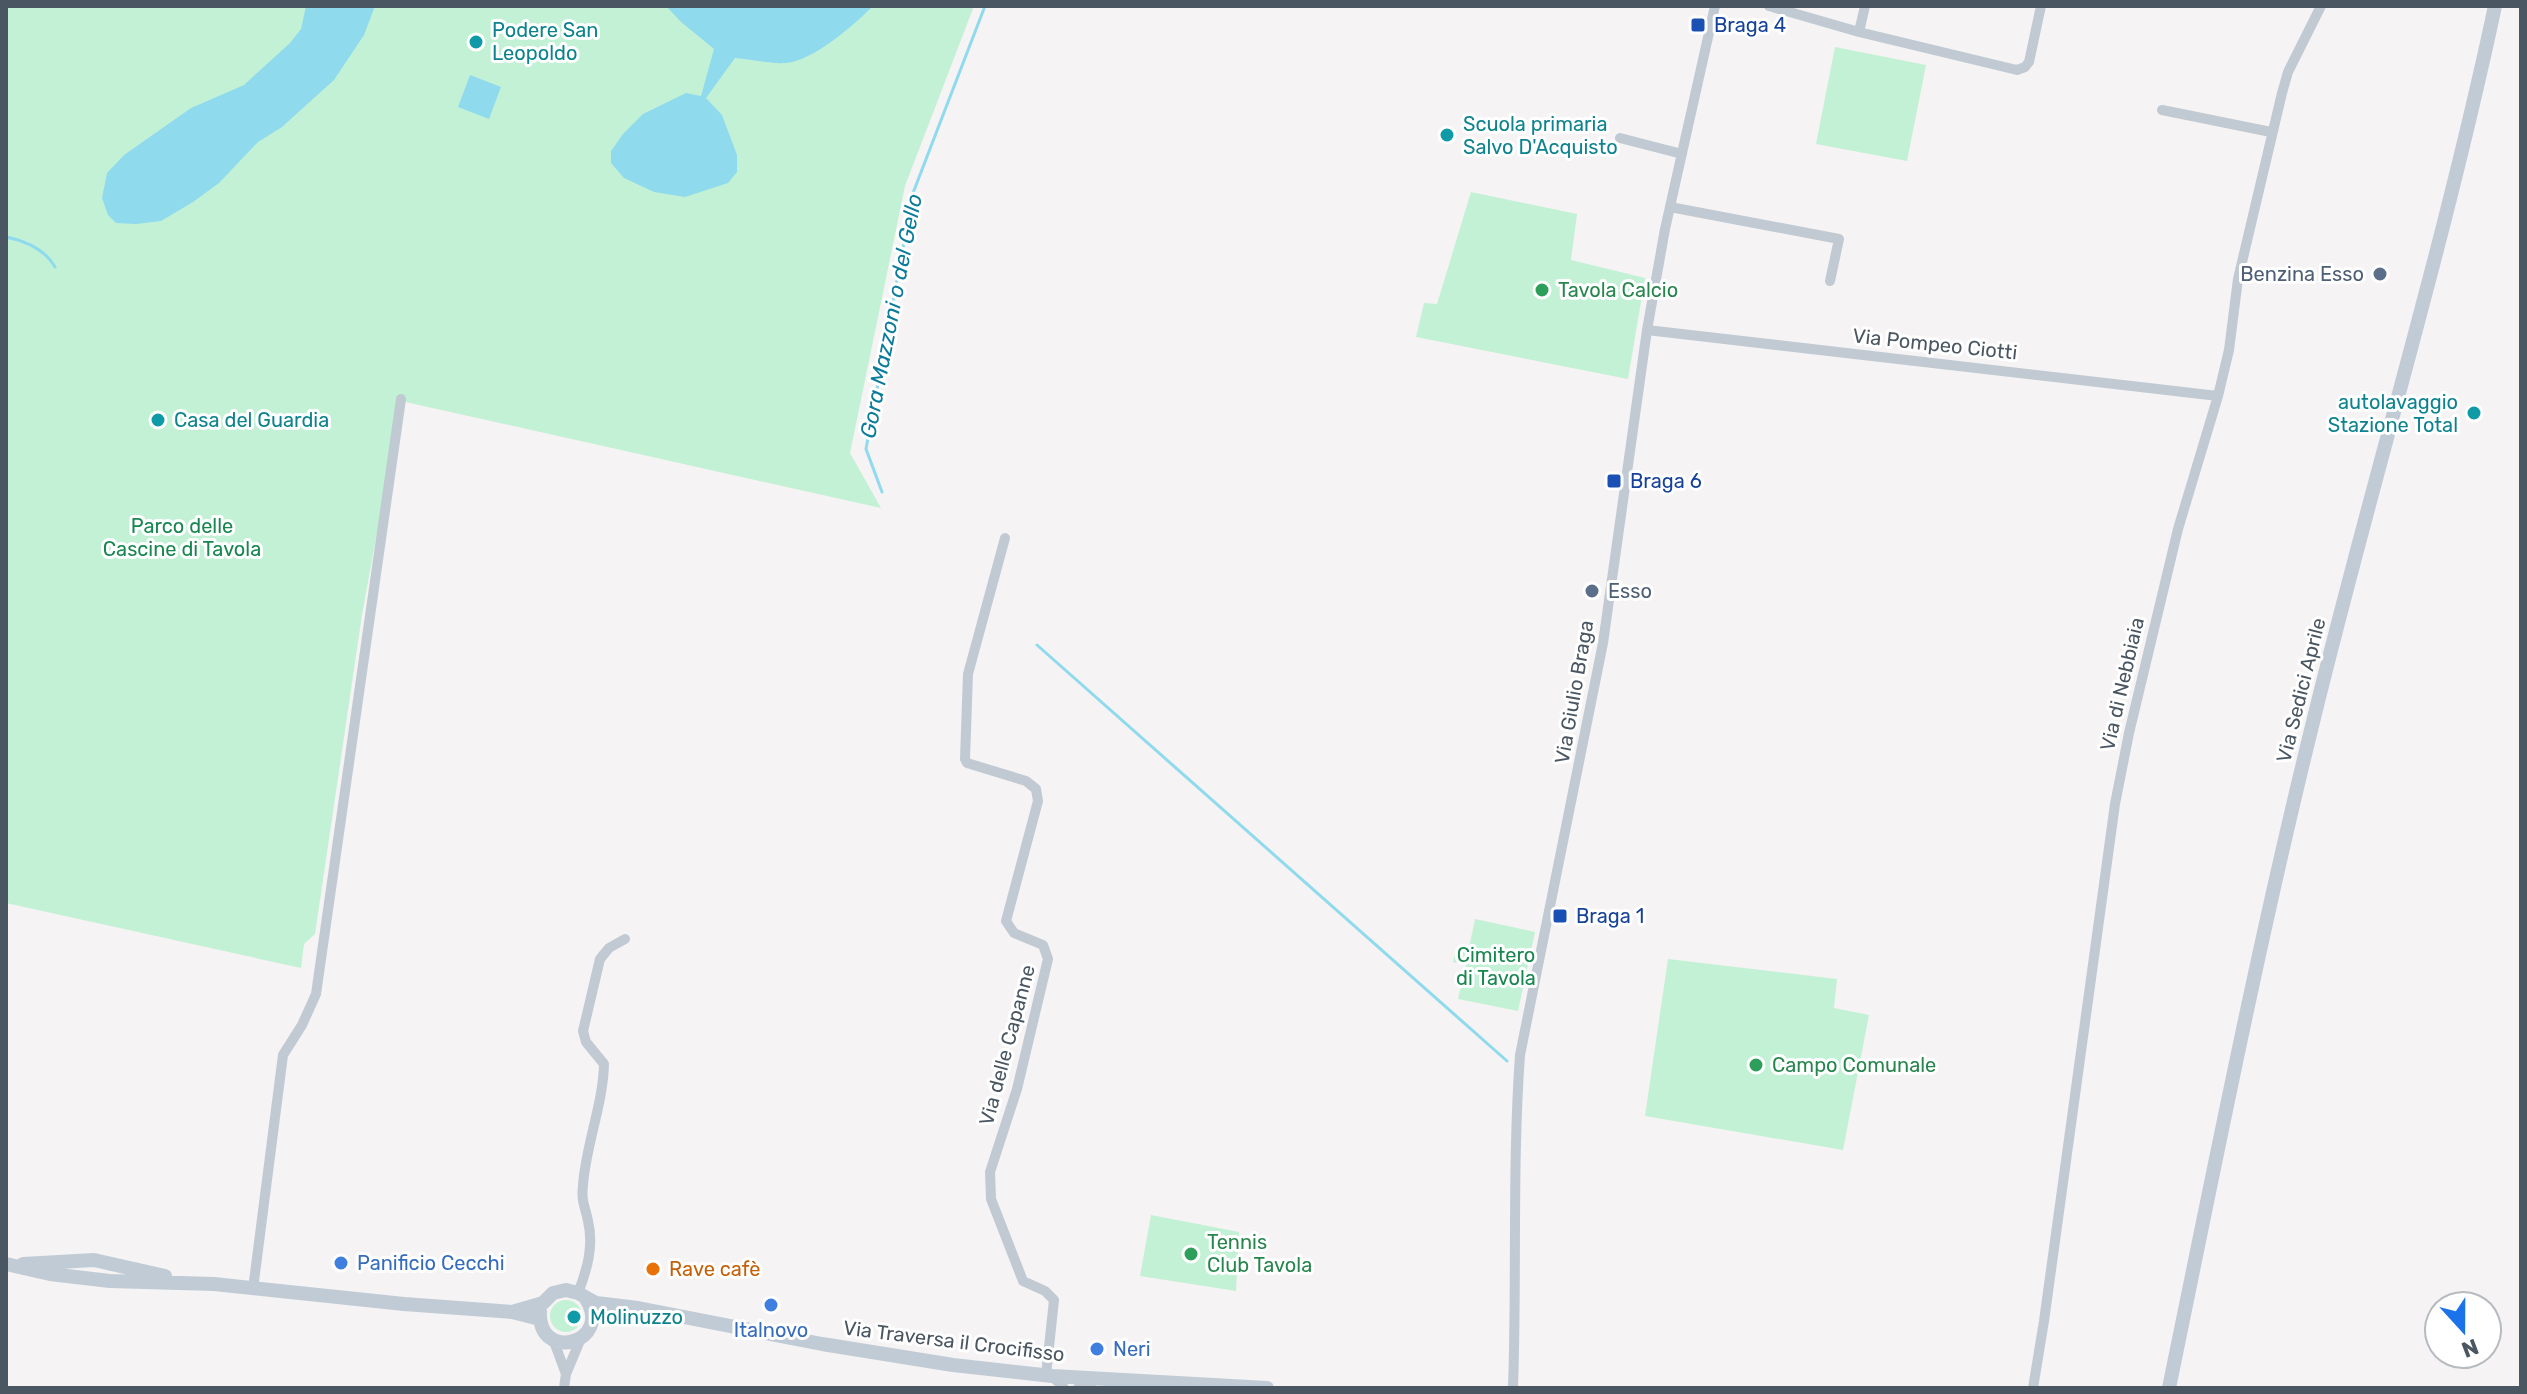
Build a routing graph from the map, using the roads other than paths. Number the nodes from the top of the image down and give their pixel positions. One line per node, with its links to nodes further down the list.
1 (1715, 6): 11 (street, Via Giulio Braga)
2 (1769, 6): 7 (street)
3 (1865, 6): 7 (street)
4 (2041, 6): 7 (street)
5 (2321, 6): 9 (street, Via di Nebbiaia)
6 (2495, 6): 38 (street, Via Sedici Aprile)
7 (1859, 32)
8 (2162, 110): 9 (street)
9 (2271, 132): 15 (street, Via di Nebbiaia)
10 (1620, 138): 11 (street)
11 (1682, 154): 12 (street, Via Giulio Braga)
12 (1670, 207): 13 (street); 14 (street, Via Giulio Braga)
13 (1830, 281)
14 (1647, 330): 15 (street, Via Pompeo Ciotti); 36 (street, Via Giulio Braga)
15 (2218, 396): 37 (street, Via di Nebbiaia)
16 (401, 399): 20 (street)
17 (1005, 538): 30 (street, Via delle Capanne)
18 (625, 939): 21 (street)
19 (9, 1265): 20 (street, Via Traversa il Crocifisso)
20 (253, 1289): 24 (street, Via Traversa il Crocifisso)
21 (582, 1296): 22 (street, Via Traversa il Crocifisso); 23 (street, Via Traversa il Crocifisso); 25 (street)
22 (543, 1303): 24 (street, Via Traversa il Crocifisso); 26 (street)
23 (638, 1308): 25 (street, Via Traversa il Crocifisso); 30 (street, Via Traversa il Crocifisso)
24 (512, 1312): 26 (street, Via Traversa il Crocifisso)
25 (592, 1314): 27 (street)
26 (540, 1319): 28 (street)
27 (581, 1338): 28 (street); 29 (street)
28 (553, 1339): 29 (street)
29 (566, 1374): 33 (street)
30 (1049, 1375): 31 (street, Via Traversa il Crocifisso); 34 (street)
31 (1086, 1384): 32 (street, Via Traversa il Crocifisso)
32 (1106, 1384): 35 (street, Via Traversa il Crocifisso)
33 (564, 1388)
34 (1064, 1388)
35 (1267, 1388)
36 (1513, 1388)
37 (2033, 1388)
38 (2169, 1388)

